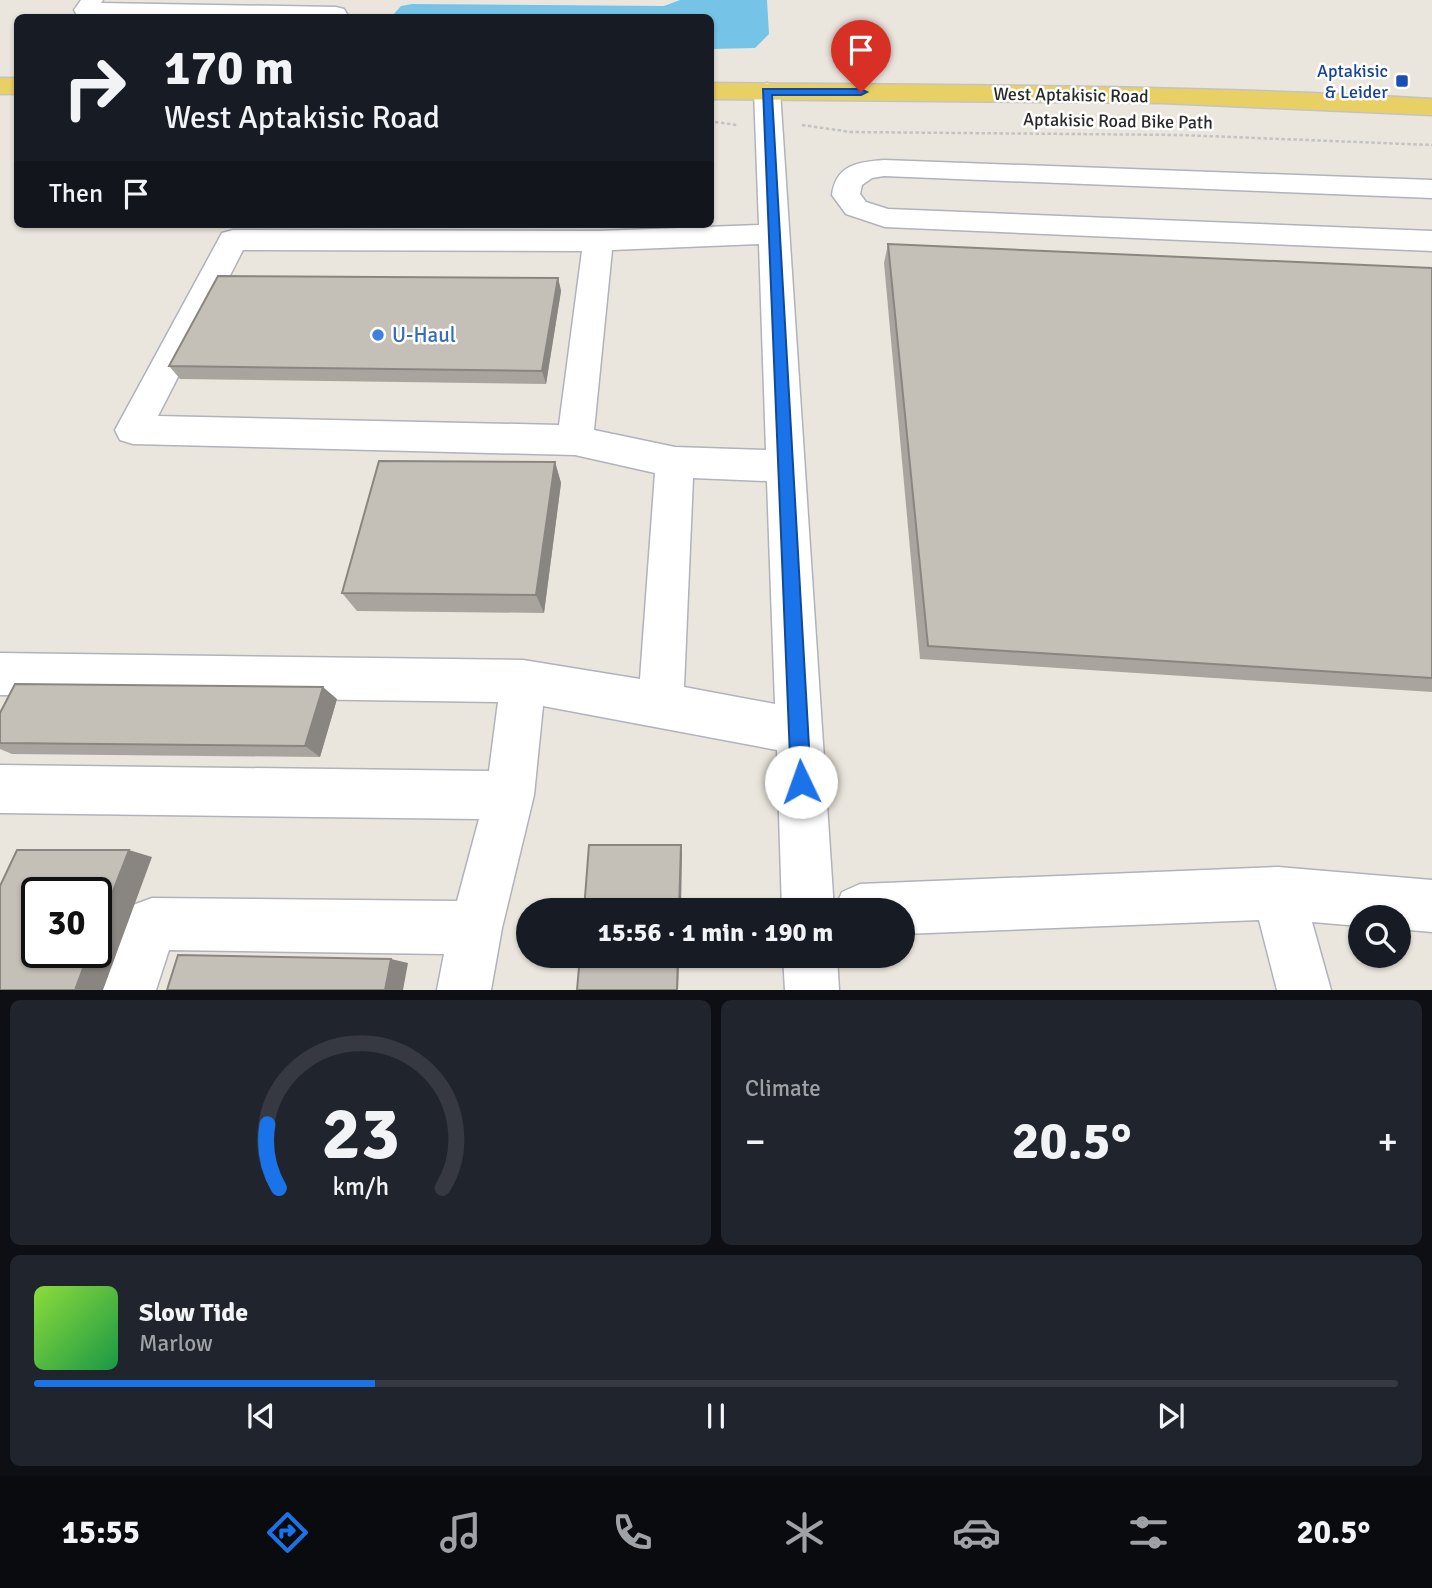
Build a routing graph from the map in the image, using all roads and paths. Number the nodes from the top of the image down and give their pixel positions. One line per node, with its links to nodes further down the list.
1 (92, 0): 2 (street)
2 (336, 14)
3 (714, 91): 4 (main road, West Aptakisic Road)
4 (766, 91): 5 (main road, West Aptakisic Road); 9 (street)
5 (1432, 107)
6 (804, 125): 7 (path, Aptakisic Road Bike Path)
7 (1432, 145)
8 (1432, 189): 11 (street)
9 (774, 234): 10 (street); 14 (street)
10 (598, 241): 12 (street); 12 (street)
11 (1432, 241)
12 (575, 440): 13 (street)
13 (675, 463): 14 (street); 17 (street)
14 (785, 466): 18 (street)
15 (0, 674): 16 (street)
16 (523, 681): 17 (street); 20 (street)
17 (662, 705): 18 (street)
18 (798, 731): 22 (street)
19 (0, 789): 20 (street)
20 (510, 795): 25 (street)
21 (1278, 893): 23 (street); 24 (street); 30 (street)
22 (806, 898)
23 (1432, 906)
24 (915, 908)
25 (476, 928): 27 (street); 28 (street)
26 (810, 968): 29 (street)
27 (129, 989)
28 (464, 989)
29 (811, 989)
30 (1304, 989)

